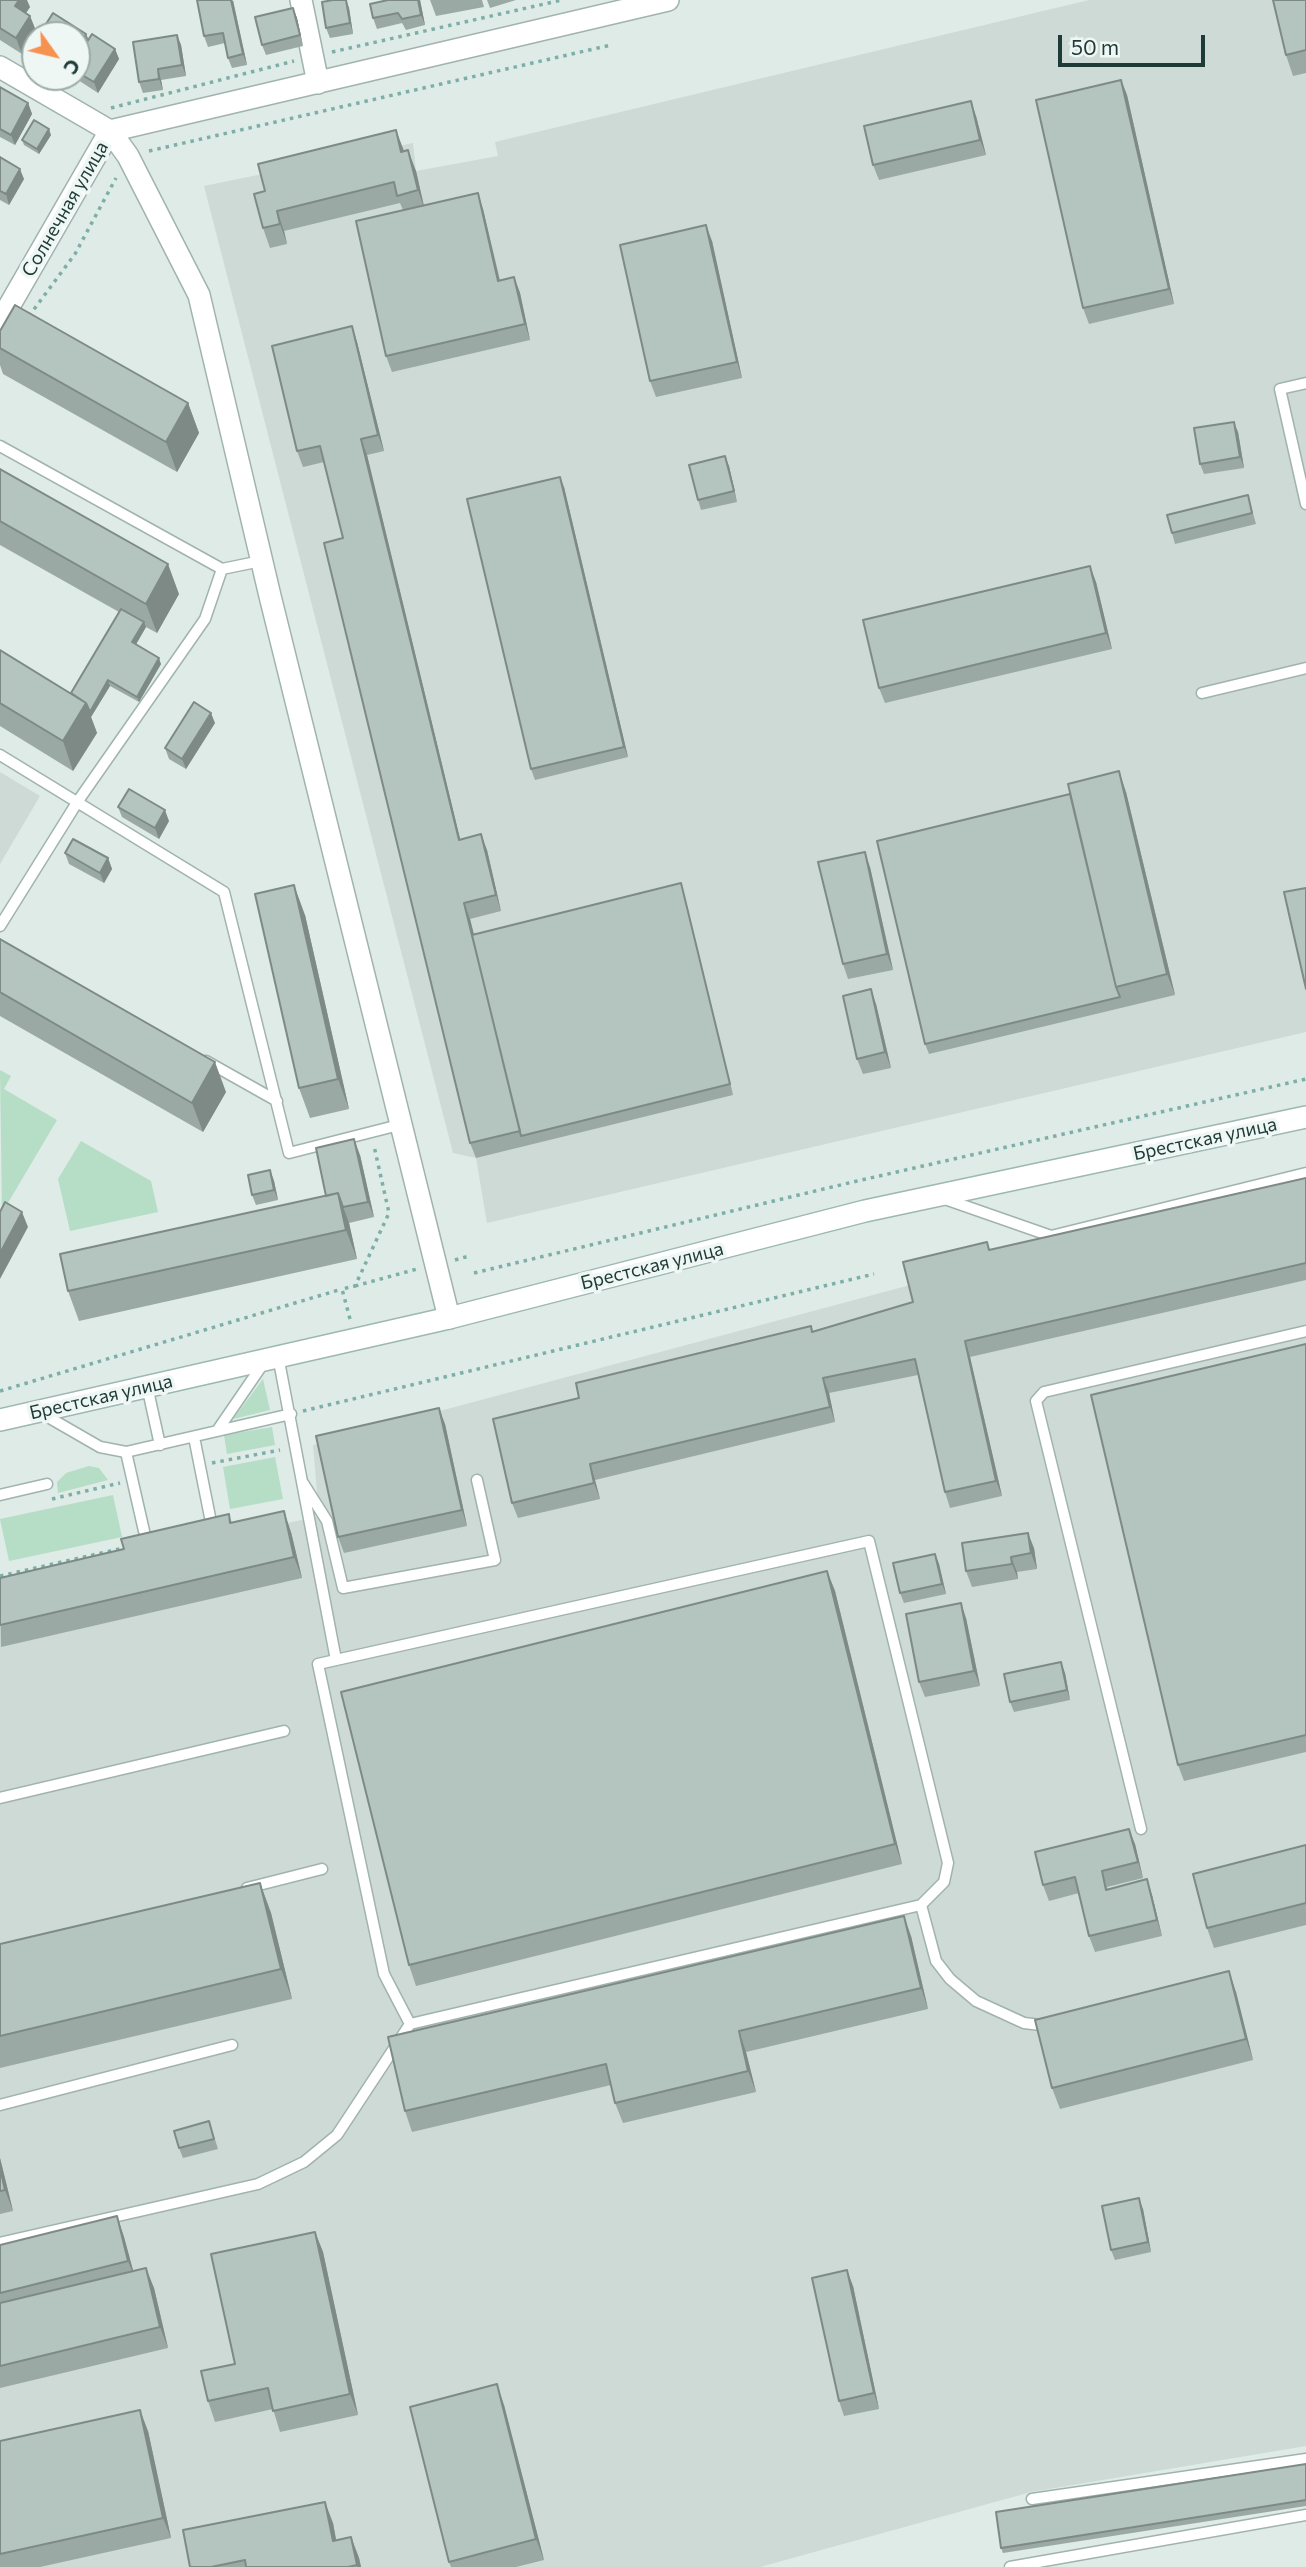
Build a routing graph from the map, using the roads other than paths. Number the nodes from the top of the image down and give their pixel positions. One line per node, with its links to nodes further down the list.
1 (301, 0): 5 (street)
2 (668, 0): 3 (street)
3 (621, 5): 5 (street)
4 (0, 67): 6 (street)
5 (318, 83): 6 (street)
6 (110, 131): 7 (street, Солнечная улица); 11 (street)
7 (0, 322)
8 (1306, 383): 10 (lane)
9 (0, 446): 12 (lane)
10 (1306, 504)
11 (261, 561): 12 (lane); 21 (street)
12 (222, 569): 16 (lane)
13 (1306, 668): 14 (lane)
14 (1202, 693)
15 (0, 755): 16 (lane)
16 (78, 801): 17 (lane); 19 (lane)
17 (0, 926)
18 (192, 1053): 19 (lane)
19 (277, 1101): 21 (lane)
20 (1306, 1117): 23 (street, Брестская улица)
21 (399, 1125): 24 (street)
22 (1306, 1172): 23 (lane)
23 (936, 1196): 24 (street, Брестская улица)
24 (449, 1318): 26 (street, Брестская улица)
25 (1306, 1331): 44 (lane)
26 (272, 1358): 27 (street, Брестская улица); 29 (lane); 31 (lane)
27 (147, 1386): 28 (street, Брестская улица); 33 (lane)
28 (38, 1411): 30 (street, Брестская улица); 34 (lane)
29 (290, 1414): 31 (lane); 36 (lane)
30 (0, 1420)
31 (217, 1431): 32 (lane)
32 (194, 1437): 33 (lane); 39 (lane)
33 (160, 1445): 34 (lane)
34 (126, 1452): 40 (lane)
35 (477, 1480): 36 (lane)
36 (303, 1483): 41 (lane)
37 (47, 1484): 38 (lane)
38 (0, 1495)
39 (210, 1517)
40 (144, 1531)
41 (336, 1660): 47 (lane); 48 (lane)
42 (284, 1731): 43 (lane)
43 (0, 1798)
44 (1141, 1829)
45 (322, 1869): 46 (lane)
46 (228, 1892)
47 (921, 1905): 48 (lane); 49 (lane)
48 (410, 2024): 52 (lane)
49 (1067, 2024)
50 (232, 2045): 51 (lane)
51 (0, 2105)
52 (0, 2243)
53 (1306, 2459): 54 (lane)
54 (1032, 2499)
55 (1306, 2515): 56 (lane)
56 (1010, 2567)

